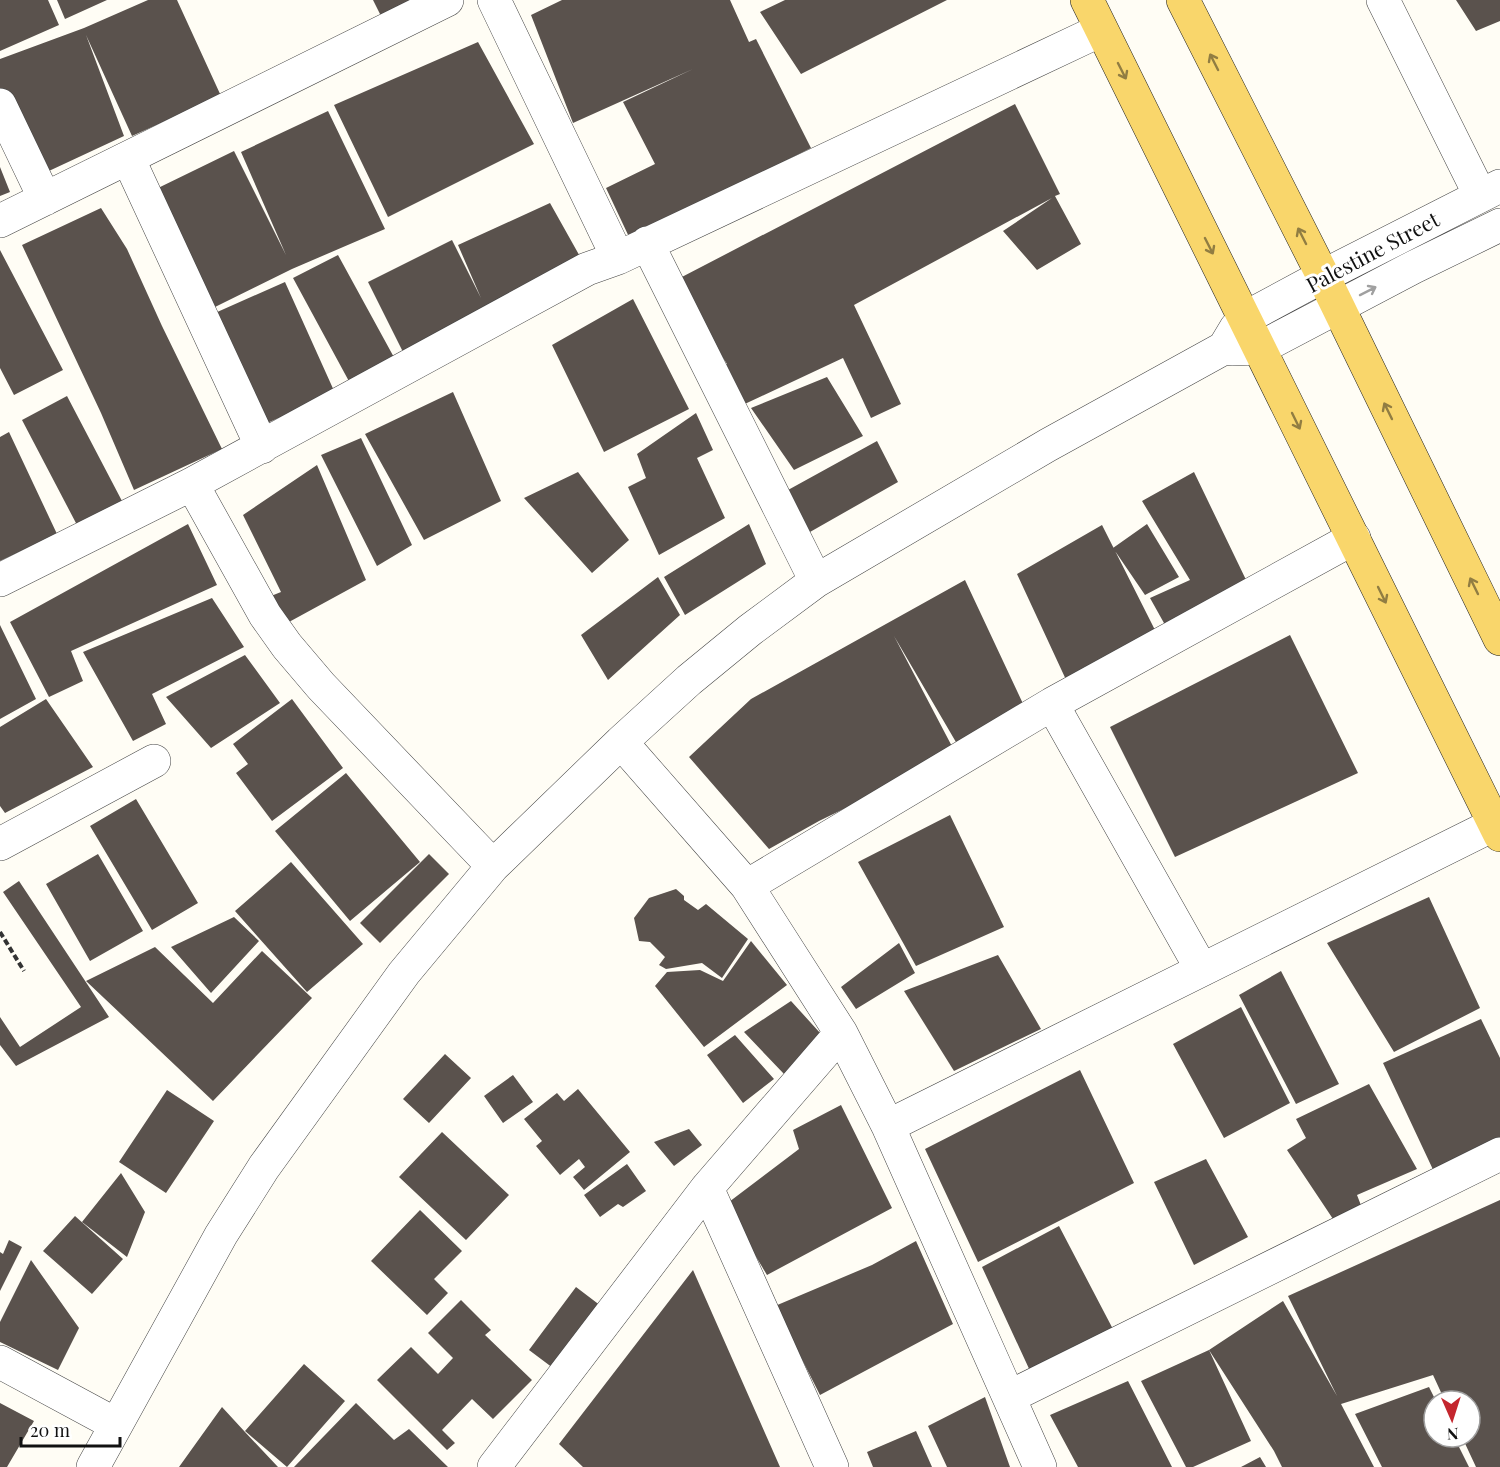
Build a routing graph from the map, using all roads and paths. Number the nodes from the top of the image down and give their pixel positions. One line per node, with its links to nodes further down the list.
1 (447, 0): 8 (street)
2 (494, 0): 13 (street)
3 (1087, 0): 6 (main road)
4 (1183, 0): 14 (main road, one-way to 4)
5 (1383, 0): 9 (street)
6 (1101, 30): 13 (street); 16 (main road, one-way to 16)
7 (0, 105): 10 (street)
8 (128, 158): 10 (street); 19 (street)
9 (1490, 191): 14 (street, Palestine Street)
10 (45, 199): 11 (street)
11 (0, 221)
12 (1500, 225): 15 (street, Palestine Street, one-way to 12)
13 (632, 250): 19 (street); 23 (street)
14 (1323, 276): 15 (main road); 16 (street, Palestine Street)
15 (1337, 307): 18 (street, Palestine Street); 24 (main road, one-way to 15)
16 (1245, 318): 17 (street); 18 (main road)
17 (1224, 348): 18 (street); 23 (street)
18 (1260, 348): 21 (main road, one-way to 21)
19 (262, 447): 20 (street)
20 (192, 484): 22 (street); 30 (street)
21 (1354, 538): 25 (street); 28 (main road, one-way to 28)
22 (0, 580)
23 (816, 581): 26 (street)
24 (1500, 639)
25 (1052, 704): 31 (street); 33 (street)
26 (621, 742): 30 (street); 31 (street)
27 (154, 760): 29 (street)
28 (1497, 829): 33 (street)
29 (3, 836)
30 (494, 866): 41 (street)
31 (747, 886): 35 (street)
32 (0, 932): 34 (path)
33 (1202, 970): 36 (street)
34 (24, 971)
35 (841, 1033): 36 (street); 38 (street)
36 (888, 1126): 40 (street)
37 (1500, 1154): 40 (street)
38 (707, 1188): 43 (street); 44 (street)
39 (0, 1362): 41 (street)
40 (1009, 1397): 45 (street)
41 (116, 1424): 42 (street)
42 (93, 1467)
43 (494, 1467)
44 (832, 1467)
45 (1040, 1467)

